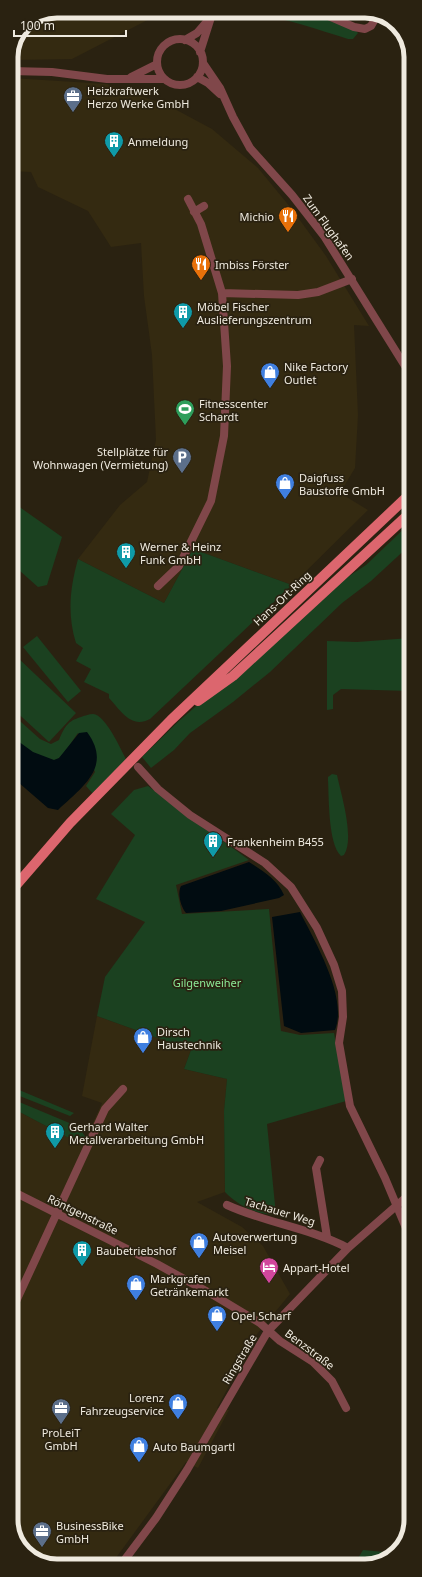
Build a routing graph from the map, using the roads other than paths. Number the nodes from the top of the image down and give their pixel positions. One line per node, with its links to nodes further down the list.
1 (209, 18): 5 (street)
2 (211, 18): 6 (street)
3 (333, 18): 4 (street)
4 (375, 19)
5 (185, 40): 6 (street); 8 (street)
6 (200, 52): 7 (street)
7 (203, 63): 10 (street); 13 (street, Zum Flughafen)
8 (157, 64): 11 (street); 12 (street)
9 (18, 71): 11 (street)
10 (197, 77): 12 (street); 13 (street, Zum Flughafen)
11 (128, 78): 12 (street)
12 (164, 78)
13 (224, 99): 17 (street, Zum Flughafen)
14 (188, 199): 16 (street)
15 (204, 206): 16 (street)
16 (194, 212): 18 (street)
17 (352, 279): 18 (street); 19 (street, Zum Flughafen)
18 (222, 293): 22 (street)
19 (404, 364)
20 (404, 500): 23 (main road, Hans-Ort-Ring)
21 (404, 519): 23 (main road, Hans-Ort-Ring)
22 (158, 586)
23 (171, 720): 25 (main road, Hans-Ort-Ring)
24 (138, 767): 31 (street)
25 (18, 883)
26 (123, 1089): 32 (street)
27 (320, 1160): 34 (street, Tachauer Weg)
28 (18, 1194): 32 (street, Röntgenstraße)
29 (404, 1199): 31 (street, Ringstraße)
30 (227, 1205): 34 (street, Tachauer Weg)
31 (396, 1206): 33 (street); 35 (street, Ringstraße)
32 (57, 1214): 36 (street); 37 (street, Röntgenstraße)
33 (404, 1224)
34 (327, 1237): 35 (street, Tachauer Weg)
35 (348, 1248): 37 (street, Ringstraße)
36 (18, 1297)
37 (268, 1331): 38 (street, Benzstraße); 39 (street, Ringstraße)
38 (346, 1408)
39 (125, 1559)

